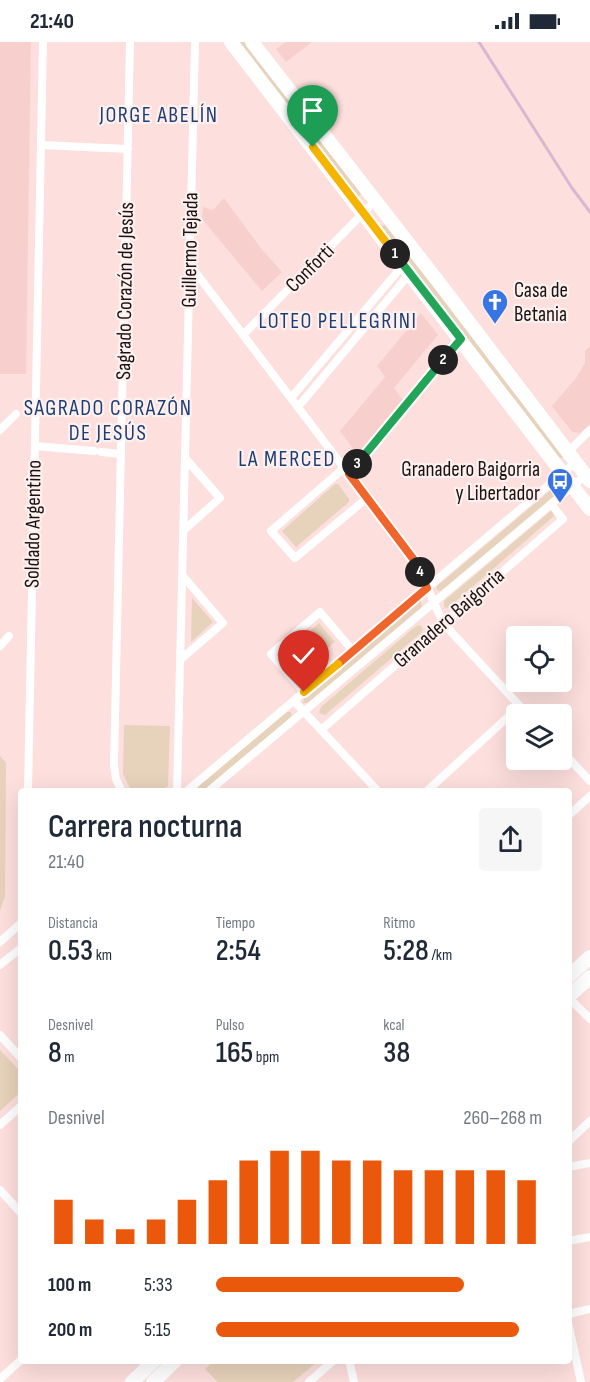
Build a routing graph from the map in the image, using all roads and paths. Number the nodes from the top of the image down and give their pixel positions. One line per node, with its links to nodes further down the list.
1 (44, 42): 6 (street, Soldado Argentino)
2 (130, 42): 7 (street, Sagrado Corazón de Jesús)
3 (195, 42): 10 (street, Guillermo Tejada)
4 (231, 42): 9 (main road)
5 (252, 42): 8 (main road)
6 (41, 145): 7 (street); 19 (street, Soldado Argentino)
7 (128, 149): 20 (street, Sagrado Corazón de Jesús)
8 (376, 200): 9 (street, Conforti); 21 (main road)
9 (363, 213): 11 (main road); 12 (street, Conforti)
10 (190, 265): 12 (street); 22 (street, Guillermo Tejada)
11 (407, 269): 13 (main road); 14 (street); 15 (street)
12 (243, 335): 14 (street)
13 (461, 339): 23 (street); 24 (main road)
14 (291, 398): 15 (street)
15 (298, 407): 23 (street)
16 (16, 414): 17 (street)
17 (0, 430)
18 (590, 430): 21 (street, Granadero Baigorria)
19 (35, 447): 20 (street); 47 (street, Soldado Argentino)
20 (121, 454): 48 (street, Sagrado Corazón de Jesús)
21 (572, 457): 24 (street, Granadero Baigorria); 25 (main road)
22 (185, 458): 30 (street, Guillermo Tejada); 30 (street)
23 (346, 471): 27 (street); 27 (street)
24 (563, 473): 26 (main road); 32 (street, Granadero Baigorria)
25 (588, 478): 26 (street, Granadero Baigorria)
26 (573, 486): 28 (street, Granadero Baigorria); 29 (main road)
27 (367, 498): 32 (street)
28 (551, 504): 33 (street, Granadero Baigorria); 34 (street, Granadero Baigorria)
29 (590, 508)
30 (184, 530): 31 (street, Guillermo Tejada)
31 (183, 576): 38 (street, Guillermo Tejada); 38 (street)
32 (427, 588): 33 (street); 37 (street, Granadero Baigorria)
33 (434, 602): 34 (street); 42 (street, Granadero Baigorria)
34 (443, 623): 41 (street); 44 (street, Granadero Baigorria)
35 (9, 636): 36 (street)
36 (0, 646)
37 (353, 651): 39 (street, Granadero Baigorria); 39 (street)
38 (181, 659): 49 (street, Guillermo Tejada)
39 (304, 692): 40 (street, Granadero Baigorria)
40 (294, 701): 42 (street); 50 (street, Granadero Baigorria)
41 (518, 704)
42 (304, 711): 44 (street); 51 (street, Granadero Baigorria)
43 (506, 719): 53 (street)
44 (321, 730): 52 (street)
45 (572, 762): 46 (street)
46 (590, 781)
47 (28, 788)
48 (120, 788)
49 (177, 788)
50 (190, 788)
51 (212, 788)
52 (375, 788)
53 (430, 788)
54 (590, 796): 55 (street)
55 (572, 812)
56 (18, 926): 57 (street)
57 (0, 942)
58 (18, 950): 60 (street)
59 (590, 957): 61 (main road)
60 (0, 965)
61 (572, 973)
62 (590, 977): 63 (main road)
63 (572, 994)
64 (572, 1000): 65 (street)
65 (590, 1019)
66 (0, 1035): 67 (street)
67 (18, 1055)
68 (18, 1109): 70 (street)
69 (590, 1121): 71 (street)
70 (0, 1125)
71 (572, 1138)
72 (590, 1163): 73 (street)
73 (572, 1166)
74 (0, 1190): 75 (street)
75 (18, 1210)
76 (590, 1237): 77 (street)
77 (572, 1240)
78 (590, 1309): 79 (street)
79 (572, 1313)
80 (572, 1340): 91 (street)
81 (18, 1363): 86 (street)
82 (151, 1364): 87 (main road)
83 (172, 1364): 88 (main road)
84 (329, 1364): 89 (street)
85 (350, 1364): 90 (street)
86 (0, 1379)
87 (132, 1382)
88 (153, 1382)
89 (309, 1382)
90 (354, 1382)
91 (581, 1382)

